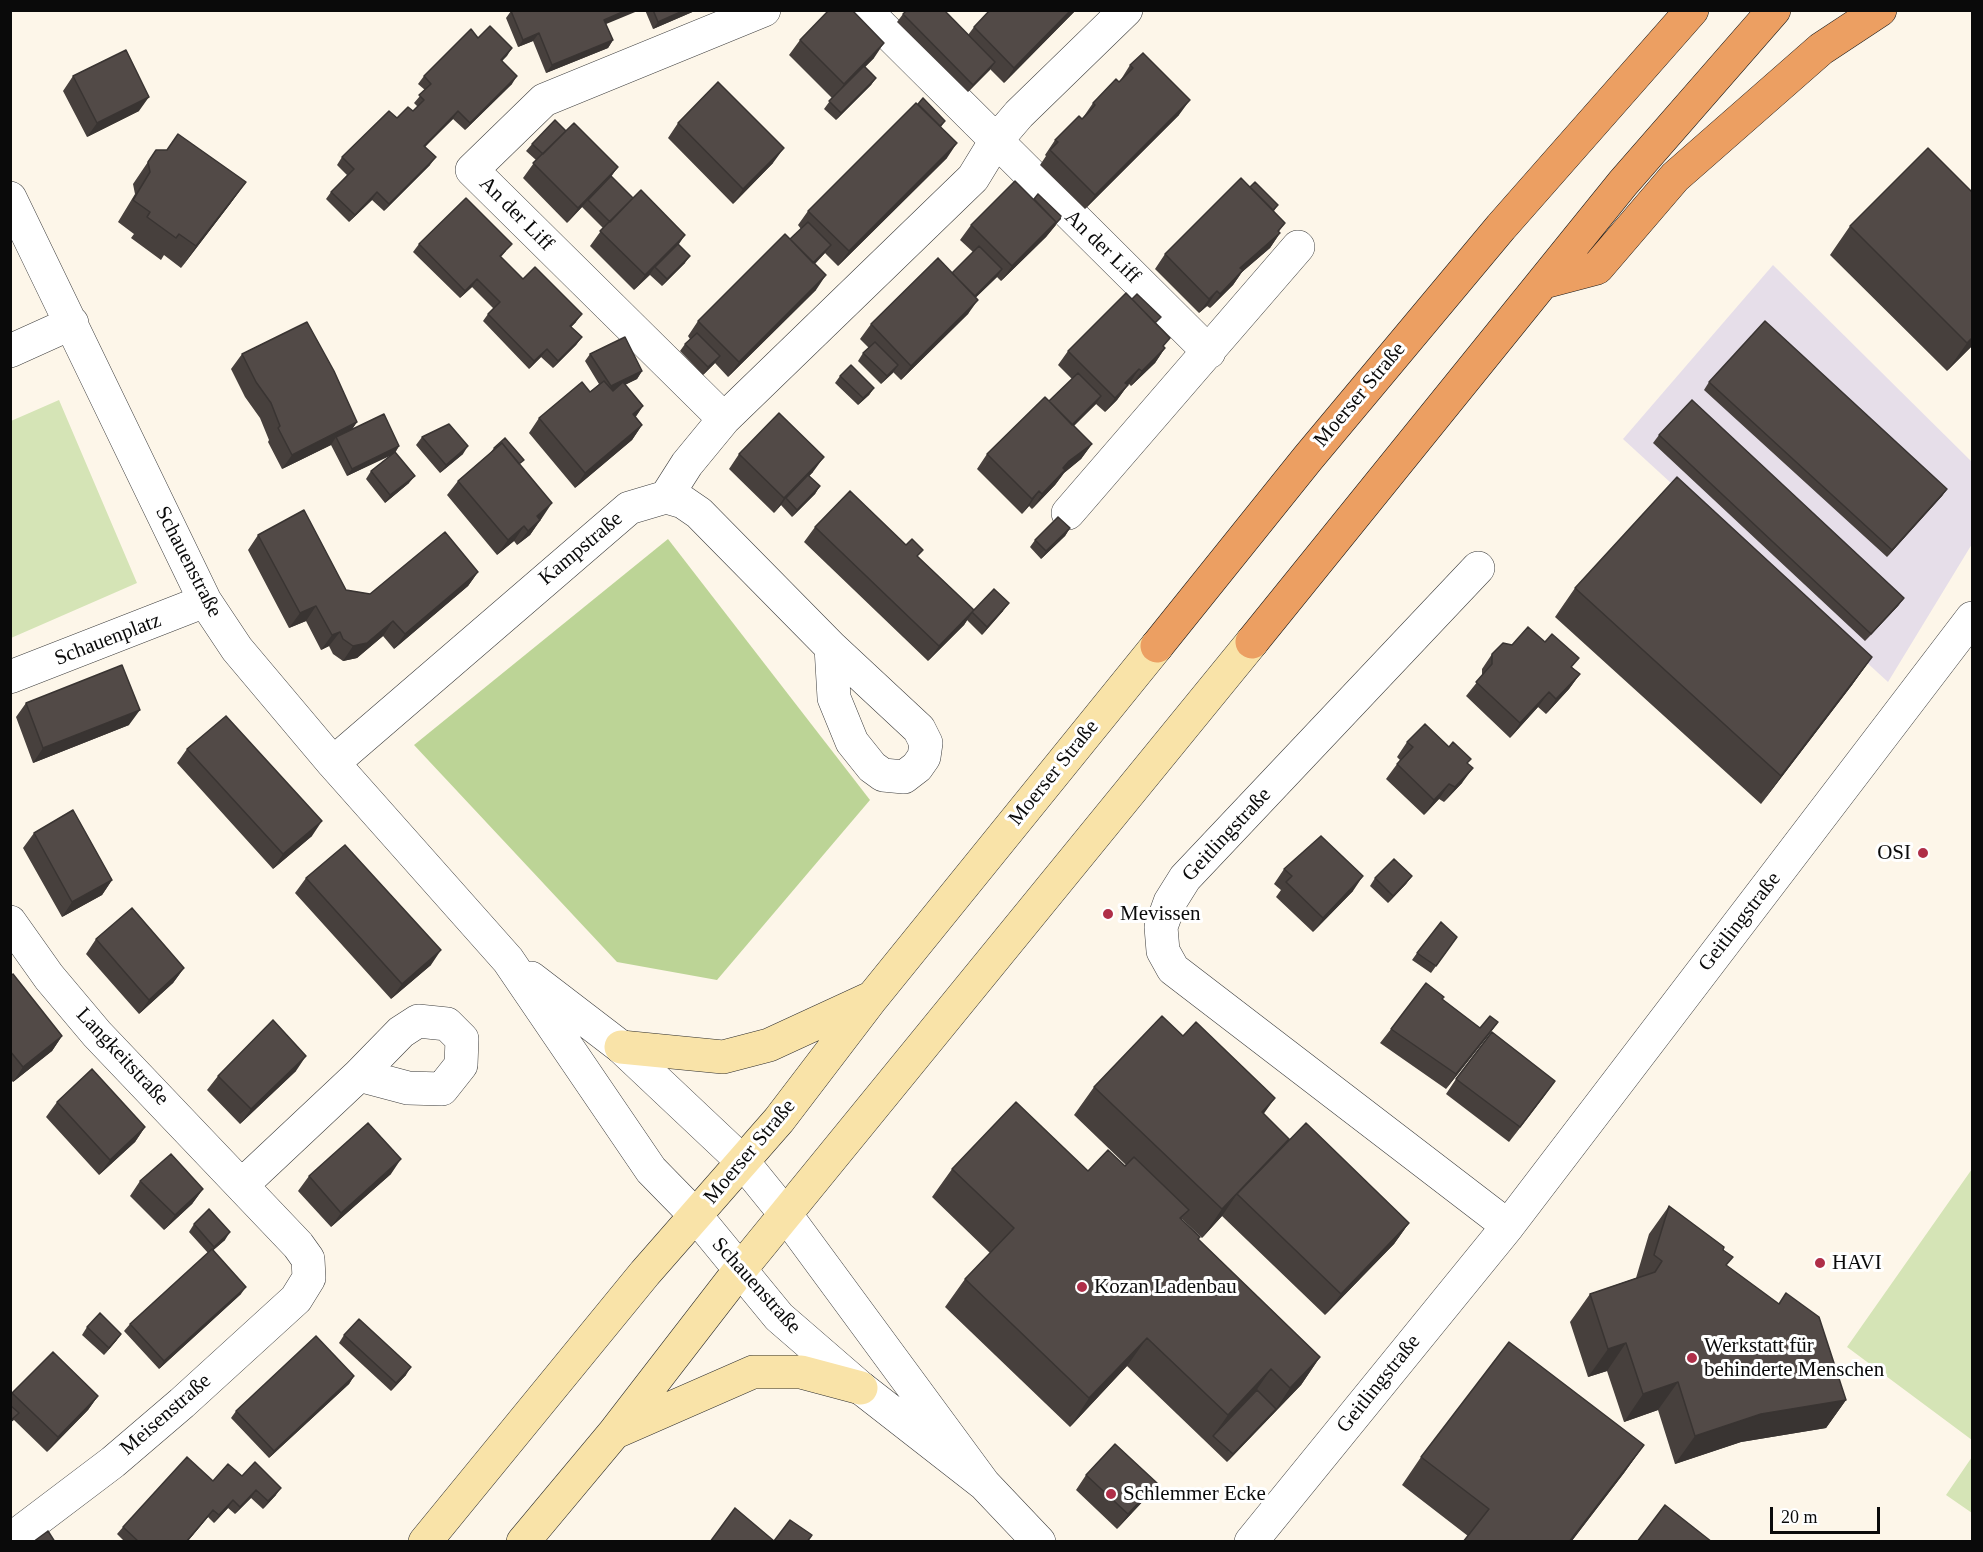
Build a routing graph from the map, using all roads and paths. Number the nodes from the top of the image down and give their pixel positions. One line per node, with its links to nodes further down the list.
1 (764, 10): 14 (street, An der Liff)
2 (865, 10): 7 (street, An der Liff)
3 (1126, 10): 7 (street)
4 (1692, 10): 22 (highway, Moerser Straße)
5 (1774, 10): 10 (highway)
6 (1880, 10): 10 (highway)
7 (995, 142): 13 (street, An der Liff); 14 (street)
8 (10, 198): 11 (street, Schauenstraße)
9 (1298, 247): 13 (street)
10 (1544, 282): 20 (highway)
11 (72, 323): 12 (street); 18 (street, Schauenstraße)
12 (10, 351)
13 (1209, 352): 16 (street)
14 (724, 419): 15 (street)
15 (666, 497): 21 (street); 24 (street, Kampstraße)
16 (1068, 513)
17 (1478, 568): 34 (street, Geitlingstraße)
18 (204, 601): 23 (street, Schauenplatz); 24 (street, Schauenstraße)
19 (1972, 618): 34 (street, Geitlingstraße)
20 (1252, 642): 32 (main road)
21 (831, 646)
22 (1157, 646): 27 (main road, Moerser Straße)
23 (10, 677)
24 (333, 763): 26 (street, Schauenstraße)
25 (10, 922): 31 (street, Langkeitstraße)
26 (508, 960): 28 (street, Schauenstraße); 33 (street, Schauenstraße)
27 (872, 998): 28 (main road); 30 (main road, Moerser Straße)
28 (621, 1047): 30 (street, Schauenstraße)
29 (359, 1075): 31 (street)
30 (743, 1162): 32 (street, Schauenstraße); 33 (main road, Moerser Straße)
31 (243, 1184): 36 (street, Langkeitstraße)
32 (786, 1215): 35 (main road); 39 (street, Schauenstraße)
33 (696, 1216): 35 (street, Schauenstraße); 41 (main road, Moerser Straße)
34 (1508, 1226): 44 (street, Geitlingstraße)
35 (739, 1270): 37 (street, Schauenstraße); 38 (main road)
36 (309, 1278): 40 (street, Meisenstraße)
37 (861, 1388): 38 (main road); 39 (street, Schauenstraße)
38 (614, 1432): 42 (main road)
39 (984, 1484): 43 (street, Schauenstraße)
40 (10, 1540)
41 (425, 1542)
42 (523, 1542)
43 (1039, 1542)
44 (1251, 1542)

